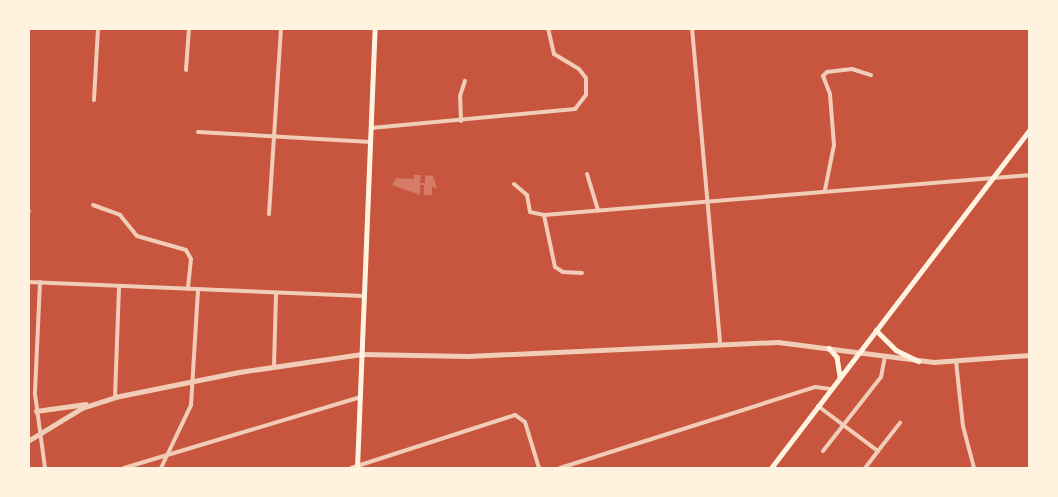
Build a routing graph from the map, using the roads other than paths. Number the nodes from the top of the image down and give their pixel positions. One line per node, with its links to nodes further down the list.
1 (98, 28): 10 (street)
2 (189, 28): 7 (street)
3 (281, 28): 15 (street)
4 (375, 28): 12 (main road)
5 (548, 28): 11 (street)
6 (692, 28): 22 (street)
7 (186, 70)
8 (871, 75): 21 (street)
9 (465, 81): 11 (street)
10 (94, 100)
11 (461, 121): 12 (street)
12 (372, 128): 16 (main road)
13 (1029, 129): 19 (main road)
14 (198, 132): 15 (street)
15 (275, 137): 16 (street); 25 (street)
16 (371, 142): 34 (main road)
17 (586, 174): 24 (street)
18 (1029, 175): 19 (street)
19 (993, 176): 21 (street); 35 (main road)
20 (514, 184): 26 (street)
21 (825, 189): 22 (street)
22 (708, 200): 24 (street); 36 (street)
23 (93, 205): 31 (street)
24 (598, 210): 26 (street)
25 (269, 214)
26 (544, 215): 27 (street)
27 (582, 273)
28 (28, 282): 29 (street)
29 (40, 282): 30 (street); 52 (street)
30 (119, 286): 31 (street); 48 (street)
31 (188, 289): 32 (street)
32 (198, 289): 33 (street); 46 (street)
33 (276, 292): 34 (street); 44 (street)
34 (364, 296): 39 (main road)
35 (876, 330): 38 (main road); 42 (main road)
36 (720, 343): 37 (street); 39 (street)
37 (829, 348): 38 (street); 45 (main road)
38 (859, 352): 41 (street); 45 (main road)
39 (362, 354): 44 (street); 49 (main road)
40 (1029, 355): 43 (street)
41 (885, 356): 42 (street); 54 (street)
42 (918, 361): 43 (street)
43 (956, 361): 69 (street)
44 (274, 366): 46 (street)
45 (840, 378): 47 (main road)
46 (193, 381): 48 (street); 59 (street)
47 (831, 389): 51 (main road); 66 (street)
48 (115, 397): 50 (street)
49 (361, 397): 59 (street); 60 (main road)
50 (92, 403): 52 (street); 55 (street)
51 (818, 406): 54 (street); 67 (main road)
52 (36, 411): 55 (street)
53 (900, 423): 58 (street)
54 (843, 426): 57 (street); 58 (street)
55 (38, 435): 56 (street); 61 (street)
56 (28, 441)
57 (823, 451)
58 (878, 452): 68 (street)
59 (167, 457): 62 (street); 63 (street)
60 (357, 467): 64 (street); 65 (street)
61 (45, 468)
62 (124, 468)
63 (161, 468)
64 (351, 468)
65 (539, 468)
66 (560, 468)
67 (771, 468)
68 (865, 468)
69 (974, 468)

